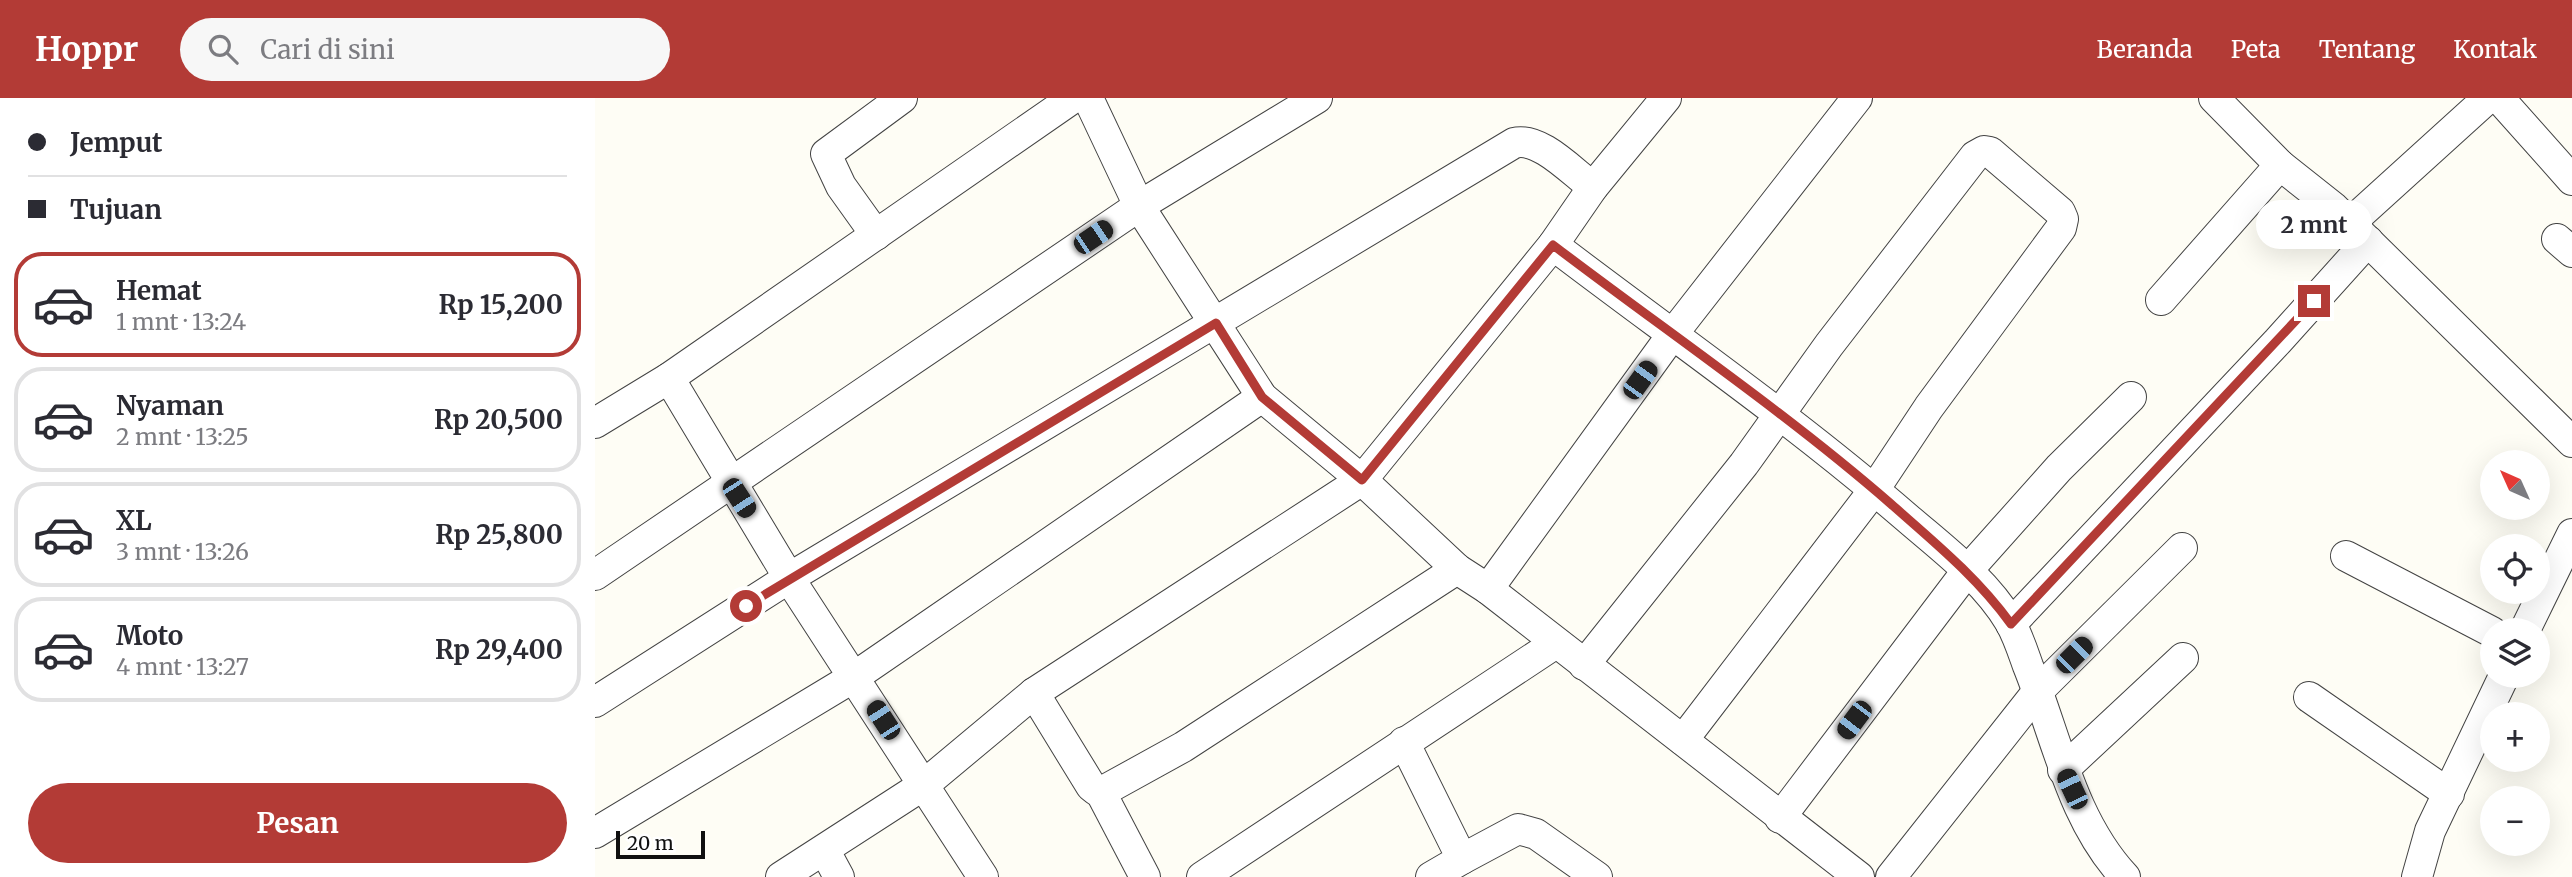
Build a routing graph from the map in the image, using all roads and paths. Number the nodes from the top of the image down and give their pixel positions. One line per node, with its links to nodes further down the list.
1 (902, 98): 15 (street)
2 (1088, 98): 13 (street)
3 (1317, 98): 13 (street)
4 (1666, 98): 12 (street)
5 (1857, 98): 19 (street)
6 (2214, 98): 10 (street)
7 (2488, 98): 14 (street)
8 (2500, 98): 11 (street)
9 (1056, 103): 15 (street)
10 (2280, 165): 14 (street); 17 (street)
11 (2572, 180)
12 (1593, 187): 16 (street); 18 (street)
13 (1139, 206): 18 (street); 27 (street)
14 (2359, 232): 25 (street); 38 (street)
15 (876, 235): 20 (street)
16 (1553, 245): 19 (street); 26 (street)
17 (2161, 300)
18 (1216, 323): 21 (street); 35 (street)
19 (1672, 335): 23 (street); 36 (street)
20 (669, 378): 24 (street); 27 (street)
21 (1262, 397): 26 (street); 43 (street)
22 (2131, 397): 33 (street)
23 (1780, 414): 28 (street); 28 (street); 42 (street)
24 (595, 423)
25 (2572, 442)
26 (1362, 480): 32 (street); 46 (street)
27 (731, 485): 34 (street); 35 (street)
28 (1874, 490): 33 (street); 49 (street)
29 (2572, 534): 37 (street)
30 (2182, 548): 45 (street)
31 (2346, 556): 39 (street)
32 (1457, 569): 36 (street); 53 (street)
33 (1967, 571): 38 (street); 55 (street)
34 (595, 575)
35 (789, 578): 43 (street); 48 (street)
36 (1488, 589): 40 (street)
37 (2531, 618)
38 (2011, 624): 45 (street)
39 (2480, 626)
40 (1556, 643): 42 (street); 50 (street)
41 (2183, 658): 51 (street)
42 (1584, 665): 49 (street)
43 (855, 677): 52 (street); 56 (street)
44 (2498, 688): 54 (street)
45 (2038, 691): 51 (street); 66 (street)
46 (1034, 693): 52 (street); 53 (street)
47 (2309, 697): 54 (street)
48 (595, 702)
49 (1683, 740): 55 (street)
50 (1404, 741): 57 (street); 62 (street)
51 (2063, 770): 67 (street)
52 (925, 784): 58 (street); 60 (street)
53 (1101, 791): 61 (street)
54 (2449, 794): 68 (street)
55 (1780, 818): 65 (street)
56 (595, 833)
57 (1462, 859): 63 (street); 64 (street)
58 (832, 864): 59 (street)
59 (781, 877)
60 (983, 877)
61 (1145, 877)
62 (1202, 877)
63 (1430, 877)
64 (1597, 877)
65 (1859, 877)
66 (1891, 877)
67 (2125, 877)
68 (2417, 877)

